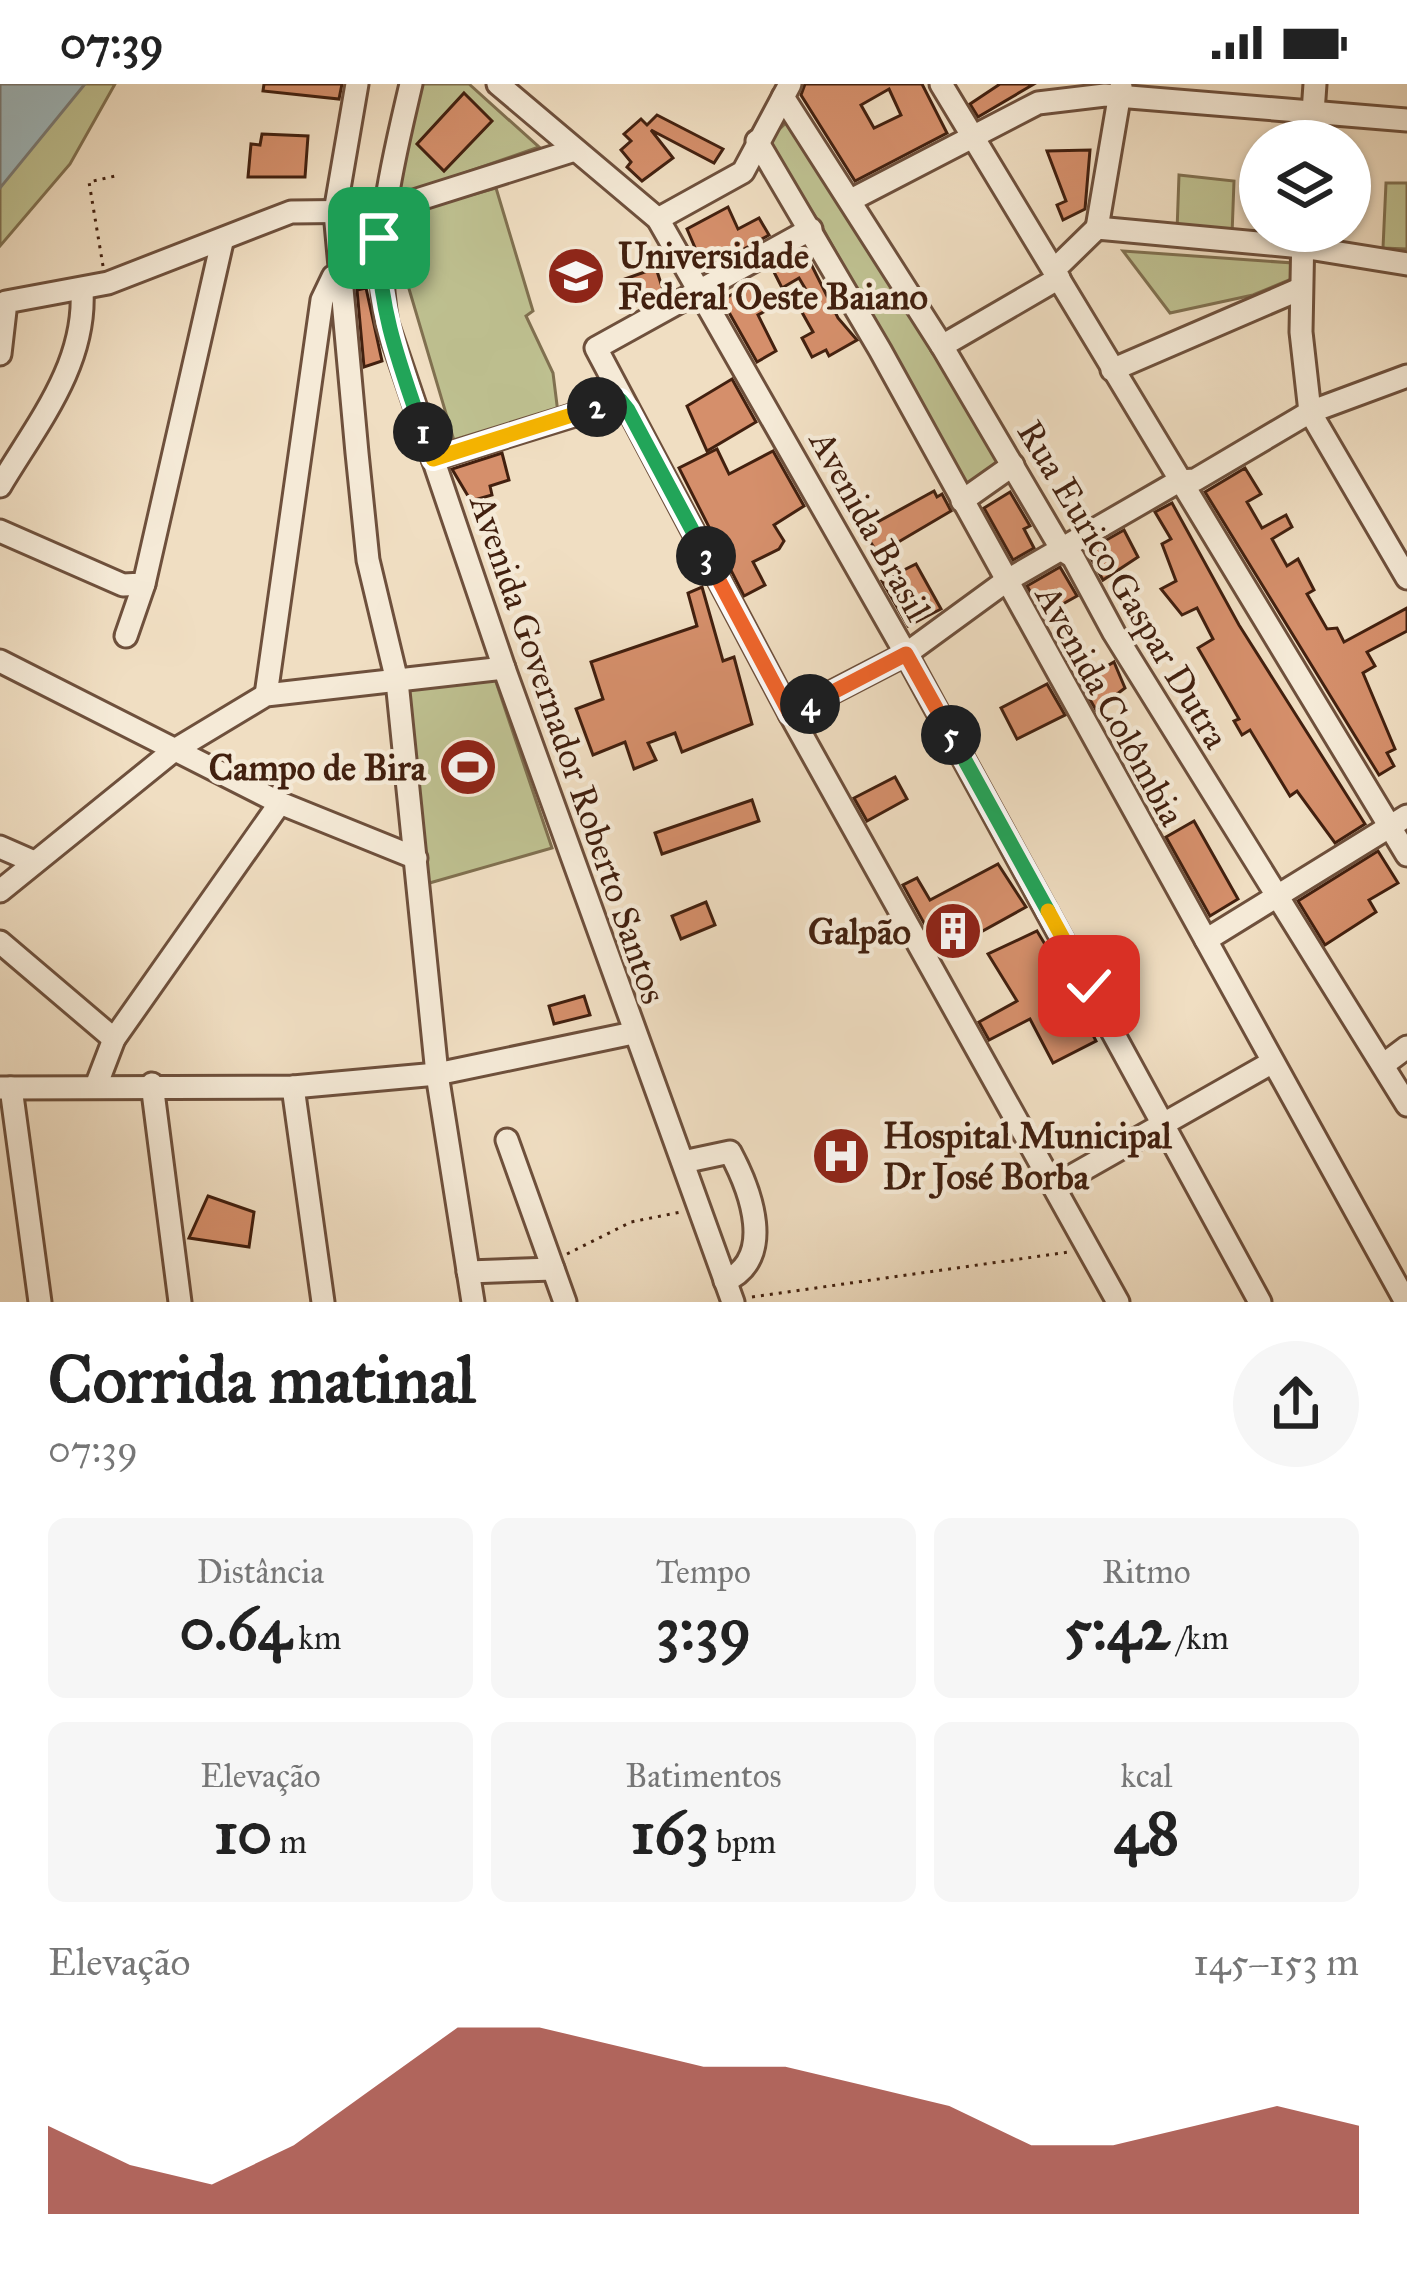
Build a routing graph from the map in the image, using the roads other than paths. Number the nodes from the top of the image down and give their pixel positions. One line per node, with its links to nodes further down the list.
1 (357, 84): 17 (street)
2 (411, 84): 16 (street, Avenida Governador Roberto Santos)
3 (499, 84): 14 (street, Avenida Brasil)
4 (941, 84): 12 (street)
5 (1315, 84): 9 (street)
6 (1113, 90): 8 (street); 9 (street); 19 (street)
7 (787, 91): 13 (street); 15 (street, Rua Eurico Gaspar Dutra)
8 (1036, 93): 12 (street)
9 (1313, 110): 10 (street); 11 (street)
10 (1312, 120)
11 (1407, 120)
12 (971, 136): 15 (street); 27 (street)
13 (757, 140): 18 (street); 20 (street, Avenida Colômbia)
14 (575, 150): 16 (street); 18 (street, Avenida Brasil)
15 (851, 200): 32 (street, Rua Eurico Gaspar Dutra)
16 (382, 211): 17 (street); 26 (street, Avenida Governador Roberto Santos)
17 (334, 212): 22 (street); 28 (street)
18 (658, 219): 29 (street, Avenida Brasil)
19 (1096, 228): 21 (street); 27 (street)
20 (811, 229): 29 (street); 42 (street, Avenida Colômbia)
21 (1239, 236)
22 (222, 242): 31 (street); 47 (street)
23 (1302, 252): 30 (street)
24 (1357, 252): 25 (street)
25 (1407, 264)
26 (378, 272): 28 (street); 38 (street, Avenida Governador Roberto Santos)
27 (1057, 273): 32 (street); 34 (street)
28 (343, 276): 52 (street); 53 (street)
29 (699, 289): 36 (street); 49 (street, Avenida Brasil)
30 (1300, 289): 34 (street); 37 (street)
31 (82, 291): 33 (street); 41 (street)
32 (942, 346): 39 (street, Rua Eurico Gaspar Dutra)
33 (0, 354)
34 (1112, 370): 40 (street)
35 (1407, 376): 37 (street)
36 (620, 400): 38 (street); 54 (street)
37 (1310, 412): 40 (street); 45 (street)
38 (433, 459): 51 (street, Avenida Governador Roberto Santos)
39 (1013, 464): 42 (street); 44 (street, Rua Eurico Gaspar Dutra)
40 (1179, 481): 44 (street); 57 (street)
41 (0, 486)
42 (962, 501): 46 (street, Avenida Colômbia)
43 (0, 532): 47 (street)
44 (1062, 550): 46 (street); 63 (street, Rua Eurico Gaspar Dutra)
45 (1407, 578)
46 (1006, 581): 49 (street); 64 (street, Avenida Colômbia)
47 (144, 584): 48 (street)
48 (126, 636)
49 (906, 654): 54 (street); 77 (street, Avenida Brasil)
50 (0, 661): 55 (street)
51 (504, 668): 52 (street); 66 (street, Avenida Governador Roberto Santos)
52 (397, 681): 53 (street); 60 (street)
53 (266, 695): 55 (street)
54 (790, 714): 80 (street)
55 (173, 751): 56 (street); 61 (street)
56 (280, 803): 60 (street); 67 (street)
57 (1399, 821): 59 (street); 63 (street)
58 (0, 847): 61 (street)
59 (1407, 855)
60 (416, 858): 71 (street)
61 (32, 861): 62 (street)
62 (0, 891)
63 (1279, 896): 64 (street); 70 (street, Rua Eurico Gaspar Dutra)
64 (1206, 940): 69 (street, Avenida Colômbia)
65 (0, 942): 67 (street)
66 (633, 1033): 71 (street); 79 (street, Avenida Governador Roberto Santos)
67 (114, 1039): 73 (street)
68 (1407, 1047): 70 (street)
69 (1271, 1063): 77 (street); 91 (street, Avenida Colômbia)
70 (1383, 1065): 76 (street, Rua Eurico Gaspar Dutra)
71 (437, 1074): 74 (street); 82 (street)
72 (152, 1084): 73 (street); 74 (street); 85 (street)
73 (96, 1086): 75 (street)
74 (293, 1087): 86 (street)
75 (5, 1088): 84 (street)
76 (1407, 1105)
77 (1165, 1126): 80 (street); 90 (street, Avenida Brasil)
78 (507, 1139): 81 (street)
79 (683, 1162): 83 (street, Avenida Governador Roberto Santos); 83 (street)
80 (1056, 1186): 89 (street)
81 (552, 1267): 82 (street); 88 (street)
82 (468, 1272): 87 (street)
83 (730, 1294)
84 (40, 1302)
85 (180, 1302)
86 (323, 1302)
87 (472, 1302)
88 (565, 1302)
89 (1118, 1302)
90 (1260, 1302)
91 (1406, 1302)

